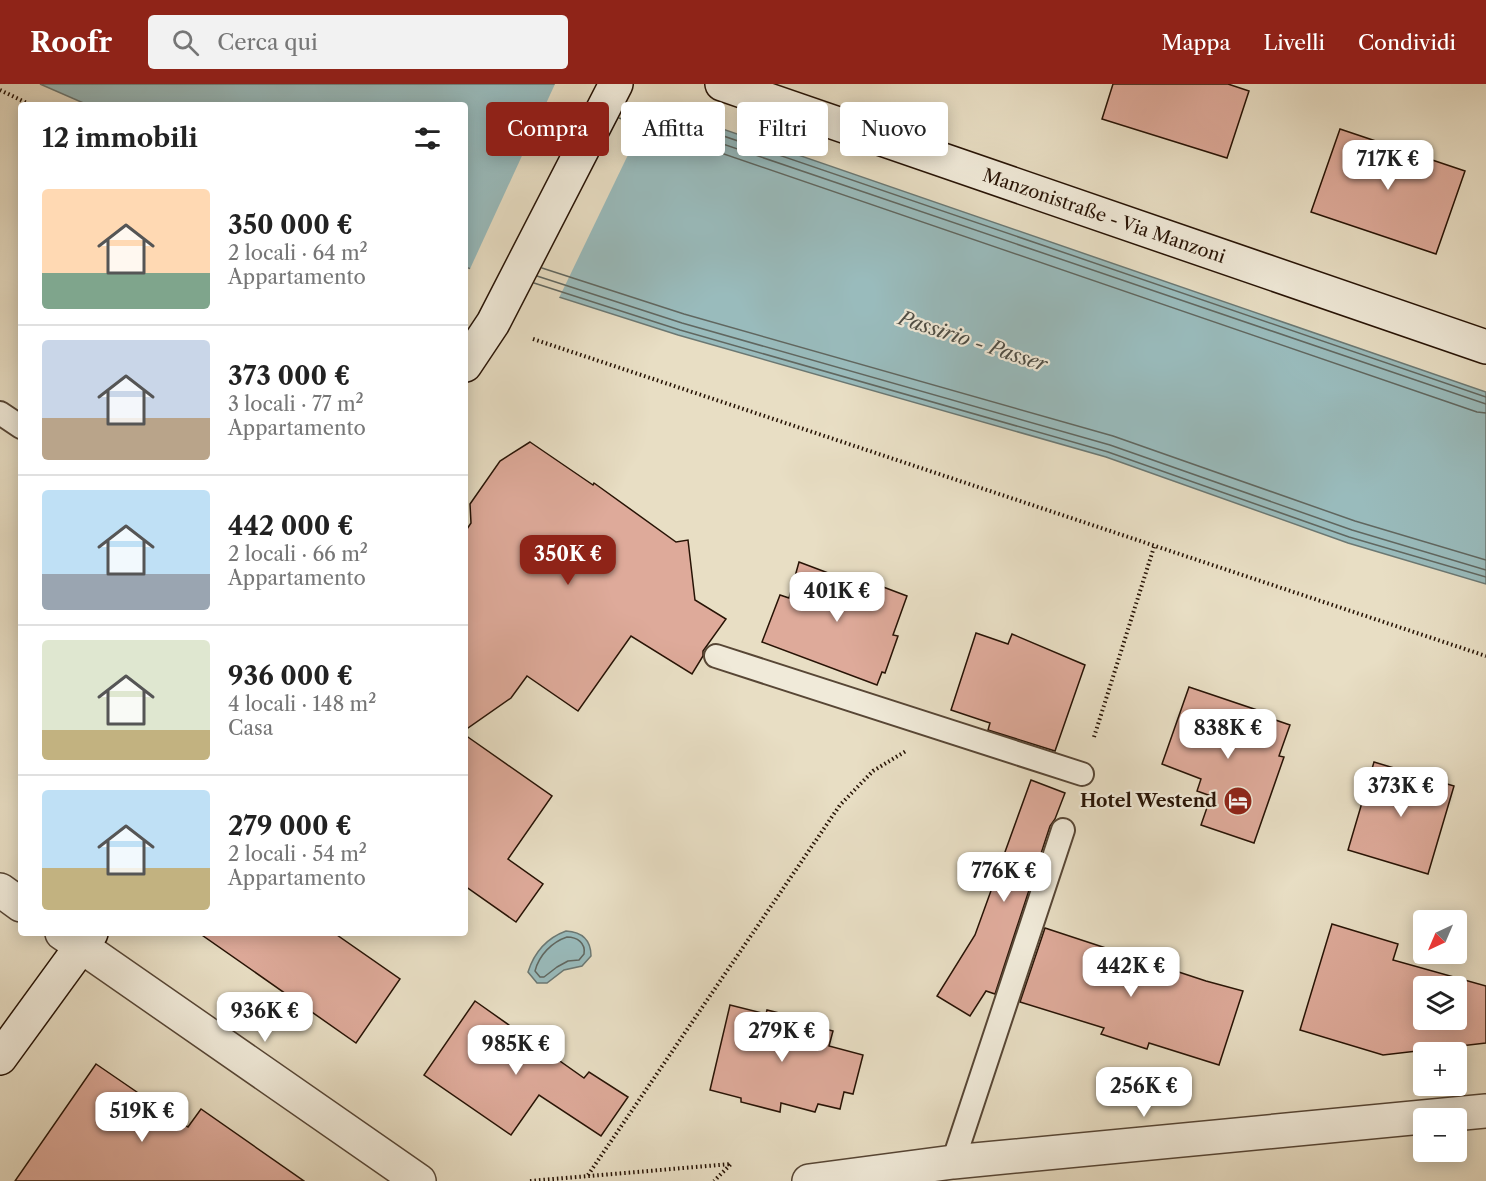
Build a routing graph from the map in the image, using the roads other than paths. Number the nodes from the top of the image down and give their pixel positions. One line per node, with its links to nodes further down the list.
1 (722, 84): 3 (street, Manzonistraße - Via Manzoni)
2 (616, 85): 4 (street)
3 (1486, 347)
4 (468, 360)
5 (0, 412): 6 (lane)
6 (18, 425)
7 (716, 656): 8 (lane)
8 (1082, 774)
9 (1063, 830): 15 (lane)
10 (0, 890): 11 (street)
11 (18, 903)
12 (78, 938): 13 (street); 16 (street)
13 (0, 1058)
14 (1486, 1111): 15 (street)
15 (953, 1162): 17 (street)
16 (419, 1181)
17 (809, 1181)

